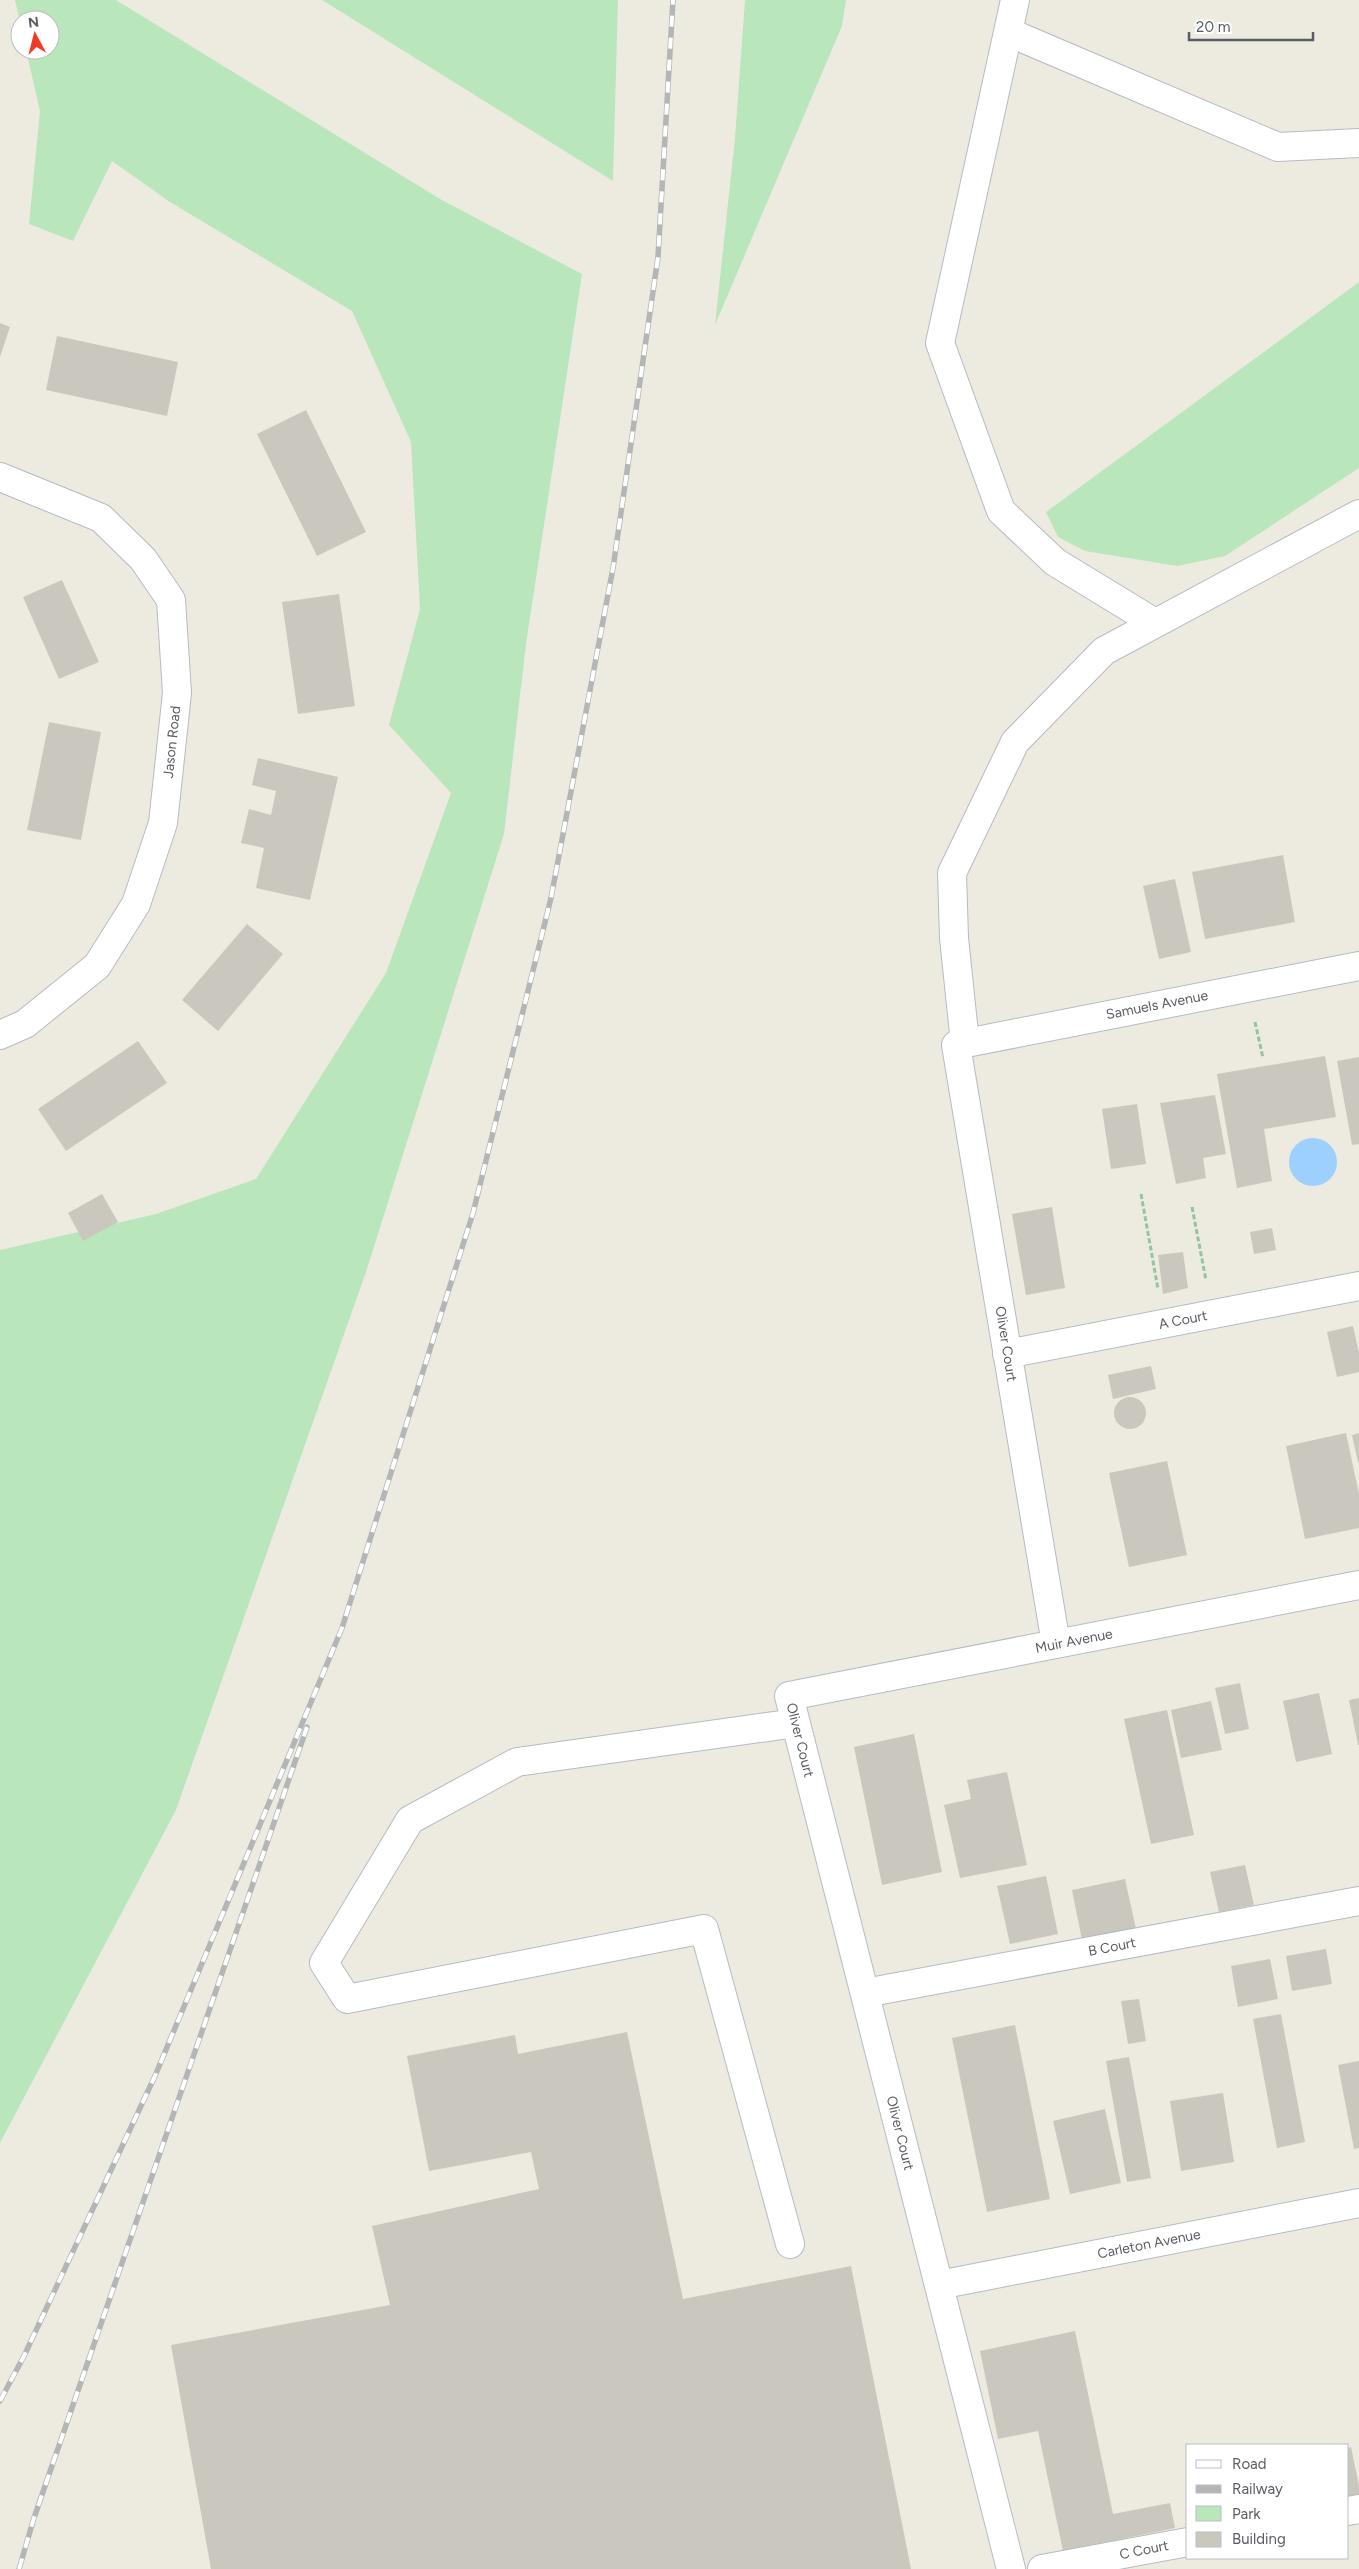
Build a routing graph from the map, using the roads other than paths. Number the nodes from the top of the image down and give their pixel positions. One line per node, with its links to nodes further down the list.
1 (1015, 0): 2 (street)
2 (1008, 32): 3 (street); 6 (street)
3 (1359, 143)
4 (0, 477): 8 (street, Jason Road)
5 (1359, 514): 6 (street, Oliver Court)
6 (1155, 623): 9 (street, Oliver Court)
7 (1359, 966): 9 (street, Samuels Avenue)
8 (0, 1035)
9 (961, 1044): 11 (street, Oliver Court)
10 (1359, 1286): 11 (street, A Court)
11 (1007, 1354): 13 (street, Oliver Court)
12 (1359, 1585): 13 (street, Muir Avenue)
13 (1056, 1644): 14 (street, Muir Avenue)
14 (789, 1696): 15 (street, Oliver Court)
15 (796, 1723): 17 (street, Oliver Court); 19 (street)
16 (1359, 1901): 17 (street, B Court)
17 (865, 1993): 20 (street, Oliver Court)
18 (1359, 2203): 20 (street, Carleton Avenue)
19 (790, 2244)
20 (939, 2285): 22 (street, Oliver Court)
21 (1186, 2542): 23 (street, C Court)
22 (1011, 2569)
23 (1042, 2569)

